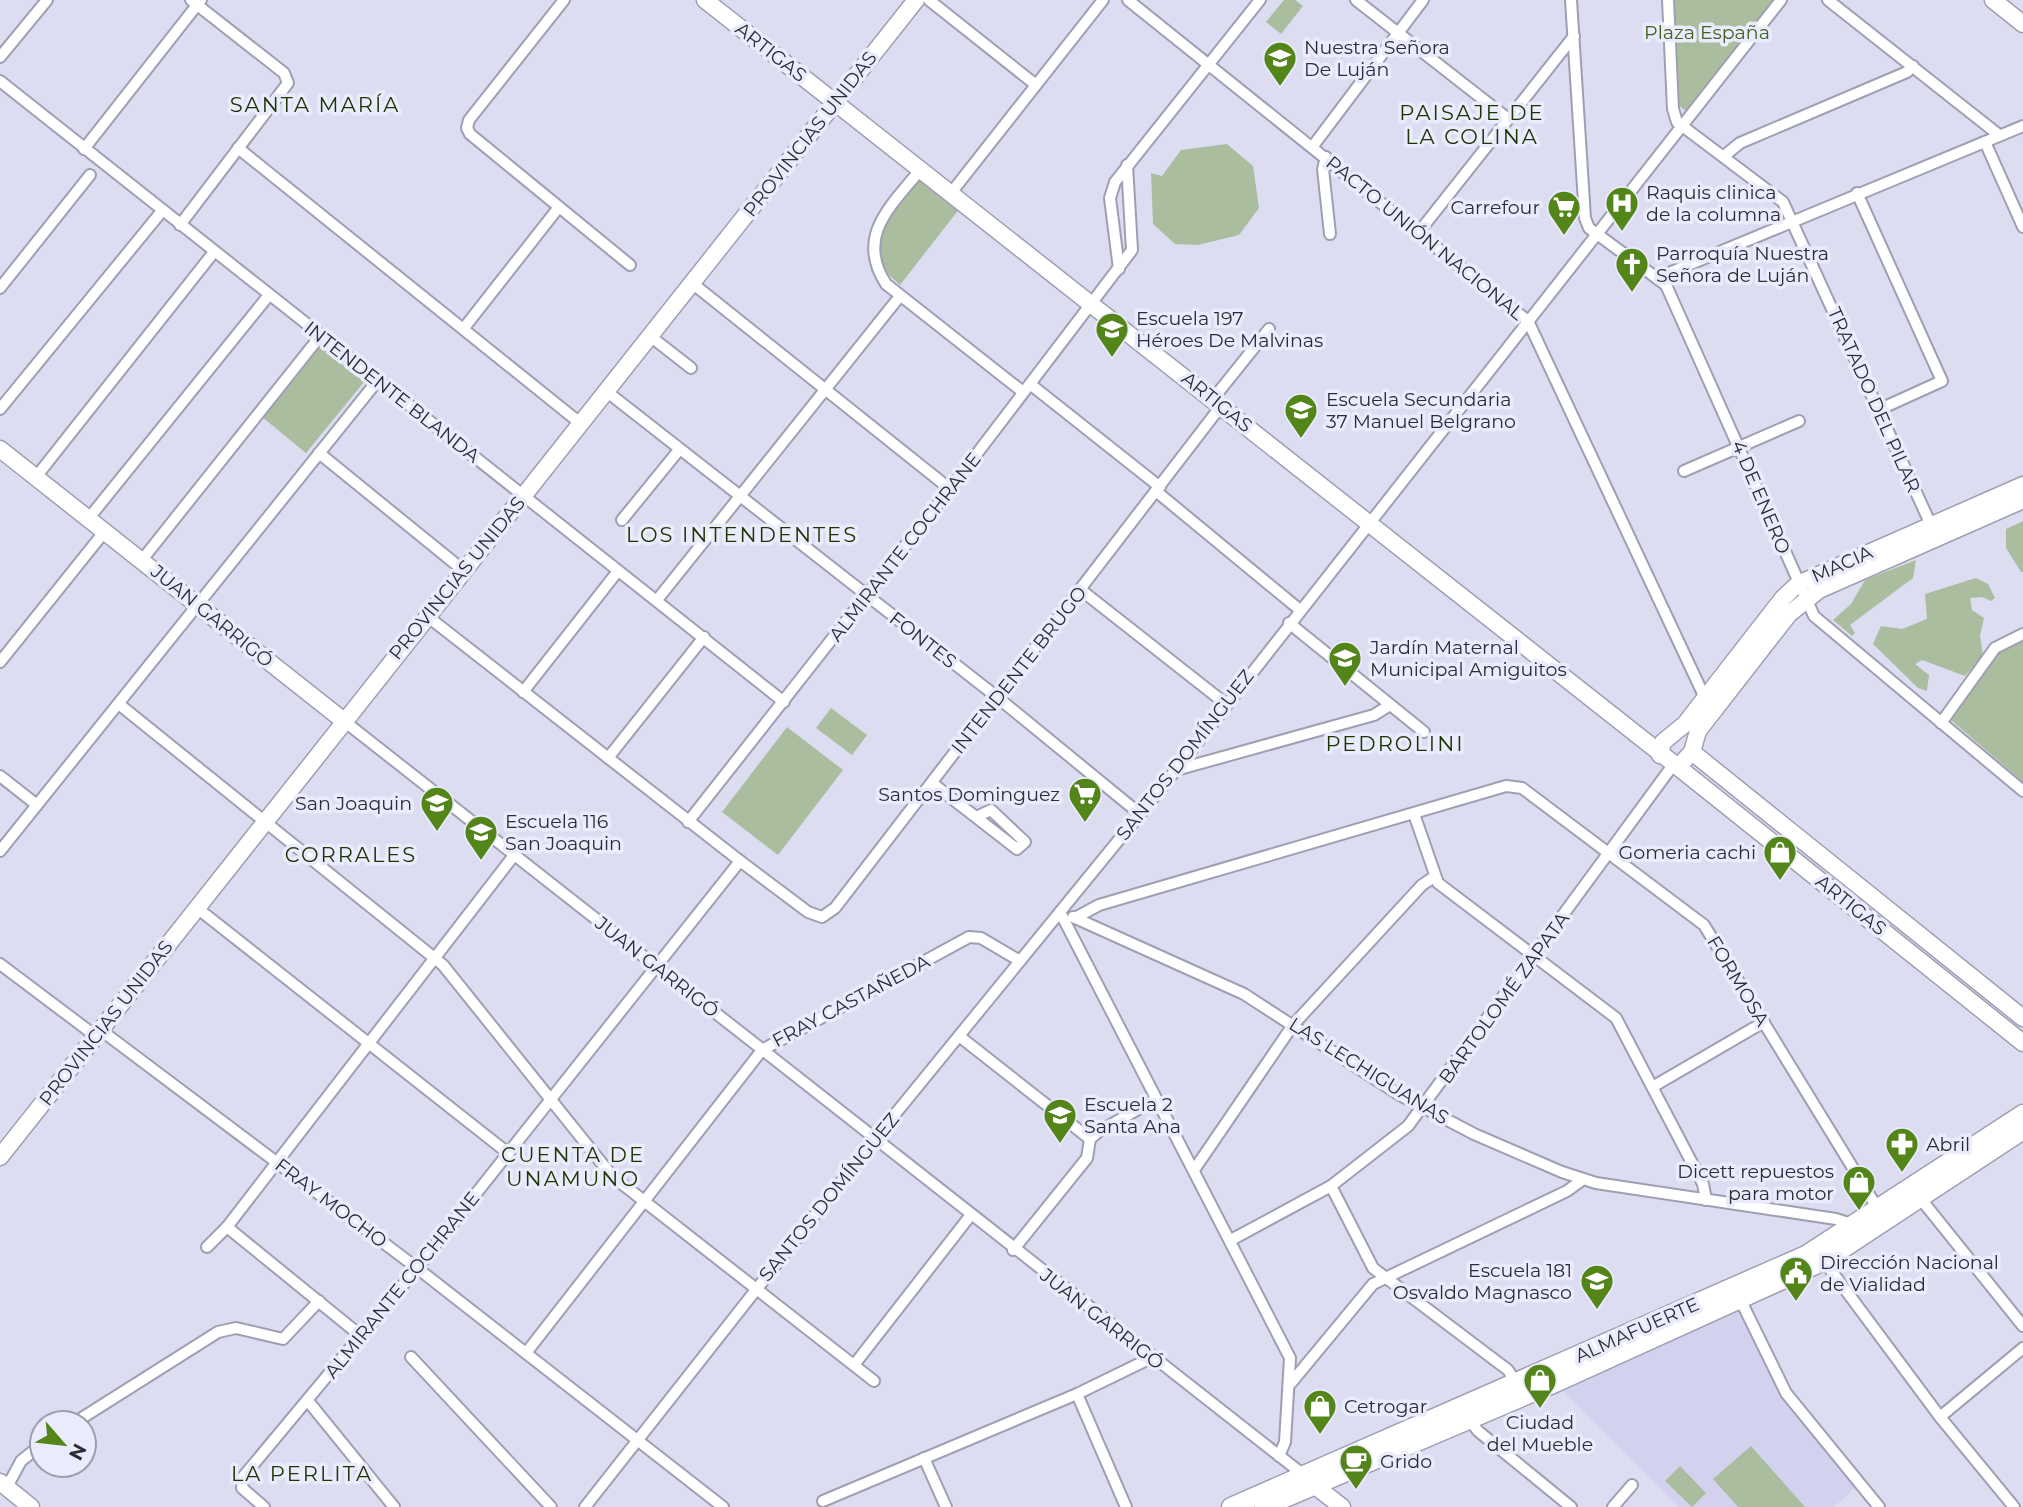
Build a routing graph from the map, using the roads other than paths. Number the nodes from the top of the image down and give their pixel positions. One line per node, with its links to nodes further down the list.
1 (47, 0): 20 (street)
2 (564, 0): 41 (street)
3 (705, 0): 25 (street, ARTIGAS)
4 (916, 0): 25 (street, PROVINCIAS UNIDAS)
5 (929, 0): 24 (street)
6 (1103, 0): 24 (street)
7 (1128, 0): 21 (street, PACTO UNIÓN NACIONAL)
8 (1260, 0): 21 (street)
9 (1356, 0): 18 (street)
10 (1423, 0): 18 (street)
11 (1572, 0): 19 (street)
12 (1668, 0): 27 (street)
13 (1781, 0): 27 (street, SANTOS DOMÍNGUEZ)
14 (1828, 0): 22 (street)
15 (1993, 0): 17 (street)
16 (197, 2): 32 (street); 33 (street)
17 (2023, 24)
18 (1397, 33): 26 (street); 31 (street)
19 (1574, 36): 26 (street); 48 (street)
20 (0, 57)
21 (1209, 64): 31 (street, PACTO UNIÓN NACIONAL); 36 (street)
22 (1913, 66): 29 (street); 34 (street)
23 (0, 81): 33 (street, INTENDENTE BLANDA)
24 (1036, 85): 39 (street)
25 (835, 102): 37 (street, ARTIGAS); 53 (street, PROVINCIAS UNIDAS)
26 (1507, 118): 46 (street)
27 (1681, 125): 34 (street, TRATADO DEL PILAR); 48 (street, SANTOS DOMÍNGUEZ)
28 (2023, 126): 29 (street)
29 (1999, 135): 30 (street)
30 (1985, 142): 40 (street); 45 (street)
31 (1312, 146): 35 (street, PACTO UNIÓN NACIONAL)
32 (238, 148): 44 (street); 59 (street)
33 (84, 149): 42 (street, INTENDENTE BLANDA)
34 (1724, 156): 43 (street, TRATADO DEL PILAR)
35 (1326, 157): 46 (street, PACTO UNIÓN NACIONAL); 47 (street)
36 (1127, 164): 51 (street); 51 (street, ALMIRANTE COCHRANE)
37 (921, 169): 39 (street, ARTIGAS); 56 (street)
38 (90, 175): 54 (street)
39 (951, 193): 57 (street, ARTIGAS)
40 (1857, 193): 43 (street); 70 (street)
41 (559, 206): 50 (street); 59 (street)
42 (162, 211): 44 (street, INTENDENTE BLANDA); 69 (street)
43 (1793, 220): 52 (street); 70 (street, TRATADO DEL PILAR)
44 (180, 225): 49 (street, INTENDENTE BLANDA)
45 (2023, 227)
46 (1419, 232): 58 (street, PACTO UNIÓN NACIONAL)
47 (1330, 234)
48 (1596, 234): 52 (street, 4 DE ENERO); 58 (street, SANTOS DOMÍNGUEZ)
49 (214, 252): 55 (street, INTENDENTE BLANDA); 78 (street)
50 (631, 265)
51 (1118, 269): 57 (street, ALMIRANTE COCHRANE)
52 (1657, 278): 73 (street, 4 DE ENERO)
53 (692, 283): 62 (street, PROVINCIAS UNIDAS); 66 (street)
54 (0, 288)
55 (269, 295): 61 (street, INTENDENTE BLANDA); 85 (street)
56 (900, 296): 65 (street); 66 (street)
57 (1092, 304): 65 (street, ALMIRANTE COCHRANE); 68 (street, ARTIGAS)
58 (1528, 320): 87 (street, SANTOS DOMÍNGUEZ); 107 (street, PACTO UNIÓN NACIONAL)
59 (464, 328): 72 (street)
60 (1269, 329): 68 (street, INTENDENTE BRUGO)
61 (321, 335): 64 (street, INTENDENTE BLANDA); 90 (street)
62 (650, 336): 63 (street); 67 (street, PROVINCIAS UNIDAS)
63 (691, 368)
64 (378, 380): 76 (street); 82 (street, INTENDENTE BLANDA)
65 (1027, 388): 80 (street, ALMIRANTE COCHRANE); 81 (street)
66 (823, 389): 80 (street); 83 (street)
67 (606, 391): 72 (street, PROVINCIAS UNIDAS); 75 (street, FONTES)
68 (1217, 402): 81 (street, INTENDENTE BRUGO); 87 (street, ARTIGAS)
69 (0, 409)
70 (1878, 410): 88 (street, TRATADO DEL PILAR)
71 (1799, 422): 73 (street)
72 (580, 423): 82 (street, PROVINCIAS UNIDAS)
73 (1740, 448): 77 (street); 93 (street, 4 DE ENERO)
74 (0, 449): 78 (street, JUAN GARRIGÓ)
75 (679, 450): 83 (street, FONTES); 86 (street)
76 (319, 453): 91 (street); 98 (street)
77 (1684, 471)
78 (36, 477): 85 (street, JUAN GARRIGÓ)
79 (2023, 485): 88 (street, MACIA)
80 (950, 489): 95 (street, ALMIRANTE COCHRANE)
81 (1158, 489): 94 (street, INTENDENTE BRUGO); 99 (street)
82 (524, 495): 91 (street, PROVINCIAS UNIDAS); 92 (street, INTENDENTE BLANDA)
83 (739, 495): 95 (street, FONTES); 96 (street)
84 (2023, 500): 97 (street, MACIA)
85 (89, 518): 89 (street, JUAN GARRIGÓ)
86 (622, 520)
87 (1368, 524): 99 (street, SANTOS DOMÍNGUEZ); 118 (street, ARTIGAS)
88 (1931, 525): 93 (street, MACIA)
89 (105, 531): 90 (street, JUAN GARRIGÓ); 104 (street)
90 (142, 560): 98 (street, JUAN GARRIGÓ)
91 (463, 570): 100 (street, PROVINCIAS UNIDAS)
92 (618, 571): 96 (street, INTENDENTE BLANDA); 105 (street)
93 (1798, 584): 97 (street, 4 DE ENERO); 107 (street, MACIA)
94 (1081, 590): 106 (street, INTENDENTE BRUGO); 109 (street)
95 (867, 597): 106 (street, FONTES); 108 (street, ALMIRANTE COCHRANE)
96 (657, 600): 103 (street, INTENDENTE BLANDA)
97 (1805, 600): 113 (street, 4 DE ENERO); 116 (street, MACIA)
98 (197, 605): 110 (street); 112 (street, JUAN GARRIGÓ)
99 (1300, 610): 101 (street, SANTOS DOMÍNGUEZ)
100 (427, 616): 105 (street); 112 (street, PROVINCIAS UNIDAS)
101 (1289, 623): 109 (street, SANTOS DOMÍNGUEZ); 111 (street)
102 (2023, 634): 113 (street)
103 (704, 637): 108 (street, INTENDENTE BLANDA); 117 (street)
104 (0, 662)
105 (523, 692): 117 (street)
106 (997, 698): 121 (street, INTENDENTE BRUGO); 124 (street, FONTES)
107 (1705, 698): 114 (street, MACIA)
108 (784, 702): 127 (street, ALMIRANTE COCHRANE)
109 (1226, 704): 119 (street, SANTOS DOMÍNGUEZ)
110 (120, 705): 123 (street); 128 (street)
111 (1390, 705): 115 (street); 119 (street)
112 (344, 721): 128 (street, PROVINCIAS UNIDAS); 131 (street, JUAN GARRIGÓ)
113 (1941, 723): 122 (street, 4 DE ENERO)
114 (1675, 731): 116 (street, ARTIGAS); 118 (street, MACIA)
115 (1424, 732)
116 (1693, 748): 118 (street, MACIA); 142 (street, ARTIGAS)
117 (608, 758): 127 (street)
118 (1670, 762): 130 (street, BARTOLOMÉ ZAPATA); 147 (street, ARTIGAS)
119 (1175, 771): 124 (street, SANTOS DOMÍNGUEZ)
120 (0, 776): 123 (street)
121 (932, 783): 126 (street); 132 (street, INTENDENTE BRUGO)
122 (2023, 791)
123 (37, 806): 129 (street)
124 (1140, 814): 135 (street, SANTOS DOMÍNGUEZ)
125 (1414, 814): 130 (street, FORMOSA); 133 (street); 136 (street)
126 (976, 817)
127 (688, 822): 132 (street)
128 (266, 823): 134 (street, PROVINCIAS UNIDAS); 138 (street)
129 (0, 851)
130 (1610, 853): 137 (street, BARTOLOMÉ ZAPATA); 143 (street, FORMOSA)
131 (515, 854): 138 (street); 141 (street, JUAN GARRIGÓ)
132 (740, 861): 141 (street, ALMIRANTE COCHRANE)
133 (1434, 877): 137 (street); 144 (street)
134 (197, 908): 145 (street, PROVINCIAS UNIDAS); 148 (street)
135 (1060, 912): 136 (street, LAS LECHIGUANAS); 139 (street, SANTOS DOMÍNGUEZ); 152 (street)
136 (1075, 918): 144 (street, LAS LECHIGUANAS)
137 (1533, 956): 150 (street); 153 (street, BARTOLOMÉ ZAPATA)
138 (436, 958): 148 (street); 151 (street)
139 (1020, 961): 146 (street, SANTOS DOMÍNGUEZ); 149 (street, FRAY CASTAÑEDA)
140 (0, 964): 145 (street, FRAY MOCHO)
141 (655, 966): 149 (street, JUAN GARRIGÓ); 151 (street, ALMIRANTE COCHRANE)
142 (2023, 1018)
143 (1764, 1022): 150 (street); 167 (street, FORMOSA)
144 (1293, 1025): 153 (street, LAS LECHIGUANAS); 161 (street)
145 (99, 1034): 159 (street, PROVINCIAS UNIDAS); 160 (street, FRAY MOCHO)
146 (958, 1036): 156 (street); 157 (street, SANTOS DOMÍNGUEZ)
147 (2023, 1043)
148 (370, 1044): 158 (street); 160 (street)
149 (762, 1050): 157 (street, JUAN GARRIGÓ); 166 (street, FRAY CASTAÑEDA)
150 (1654, 1086): 165 (street)
151 (552, 1099): 158 (street, ALMIRANTE COCHRANE); 166 (street)
152 (1156, 1099): 156 (street); 161 (street)
153 (1423, 1108): 162 (street, LAS LECHIGUANAS); 163 (street, BARTOLOMÉ ZAPATA)
154 (2023, 1114): 167 (main road, ALMAFUERTE)
155 (2023, 1130): 164 (main road, ALMAFUERTE)
156 (1090, 1139): 173 (street)
157 (874, 1140): 168 (street, JUAN GARRIGÓ); 177 (street, SANTOS DOMÍNGUEZ)
158 (508, 1153): 175 (street, ALMIRANTE COCHRANE)
159 (0, 1157)
160 (277, 1161): 170 (street); 175 (street, FRAY MOCHO)
161 (1194, 1170): 171 (street)
162 (1582, 1180): 165 (street, LAS LECHIGUANAS); 176 (street)
163 (1331, 1186): 171 (street, BARTOLOMÉ ZAPATA); 176 (street)
164 (1920, 1198): 174 (main road, ALMAFUERTE); 180 (street)
165 (1706, 1200): 169 (street, LAS LECHIGUANAS)
166 (644, 1202): 177 (street); 183 (street, FRAY CASTAÑEDA)
167 (1878, 1209): 169 (main road, ALMAFUERTE)
168 (970, 1216): 173 (street, JUAN GARRIGÓ); 186 (street)
169 (1854, 1225): 189 (main road, ALMAFUERTE)
170 (227, 1227): 172 (street); 179 (street)
171 (1231, 1240): 188 (street)
172 (207, 1247)
173 (1013, 1250): 185 (street, JUAN GARRIGÓ)
174 (1824, 1261): 178 (main road, ALMAFUERTE); 194 (street)
175 (417, 1268): 181 (street, ALMIRANTE COCHRANE); 183 (street, FRAY MOCHO)
176 (1385, 1277): 188 (street); 189 (street)
177 (755, 1289): 186 (street); 195 (street, SANTOS DOMÍNGUEZ)
178 (1740, 1299): 193 (main road, ALMAFUERTE); 216 (street)
179 (319, 1301): 181 (street); 192 (street)
180 (2023, 1326)
181 (361, 1336): 191 (street, ALMIRANTE COCHRANE)
182 (2023, 1348): 194 (street)
183 (526, 1353): 195 (street, FRAY MOCHO)
184 (411, 1357): 206 (street)
185 (1151, 1358): 190 (street); 197 (street, JUAN GARRIGÓ)
186 (854, 1365): 187 (street)
187 (874, 1381)
188 (1291, 1383): 197 (street)
189 (1516, 1383): 199 (main road, ALMAFUERTE)
190 (1076, 1394): 198 (street); 210 (street)
191 (308, 1401): 204 (street, ALMIRANTE COCHRANE); 205 (street)
192 (96, 1409)
193 (1468, 1418): 199 (main road, ALMAFUERTE); 214 (street)
194 (1940, 1418): 217 (street)
195 (637, 1439): 207 (street, SANTOS DOMÍNGUEZ); 208 (street, FRAY MOCHO)
196 (28, 1455): 200 (street)
197 (1279, 1456): 199 (street, JUAN GARRIGÓ)
198 (924, 1458): 202 (street); 209 (street)
199 (1309, 1480): 211 (main road, ALMAFUERTE); 212 (main road, ALMAFUERTE); 213 (street)
200 (3, 1485): 203 (street)
201 (1632, 1485): 215 (street)
202 (823, 1501)
203 (31, 1507)
204 (264, 1507)
205 (394, 1507)
206 (551, 1507)
207 (585, 1507)
208 (723, 1507)
209 (946, 1507)
210 (1126, 1507)
211 (1231, 1507)
212 (1264, 1507)
213 (1342, 1507)
214 (1570, 1507)
215 (1614, 1507)
216 (1879, 1507)
217 (2014, 1507)

